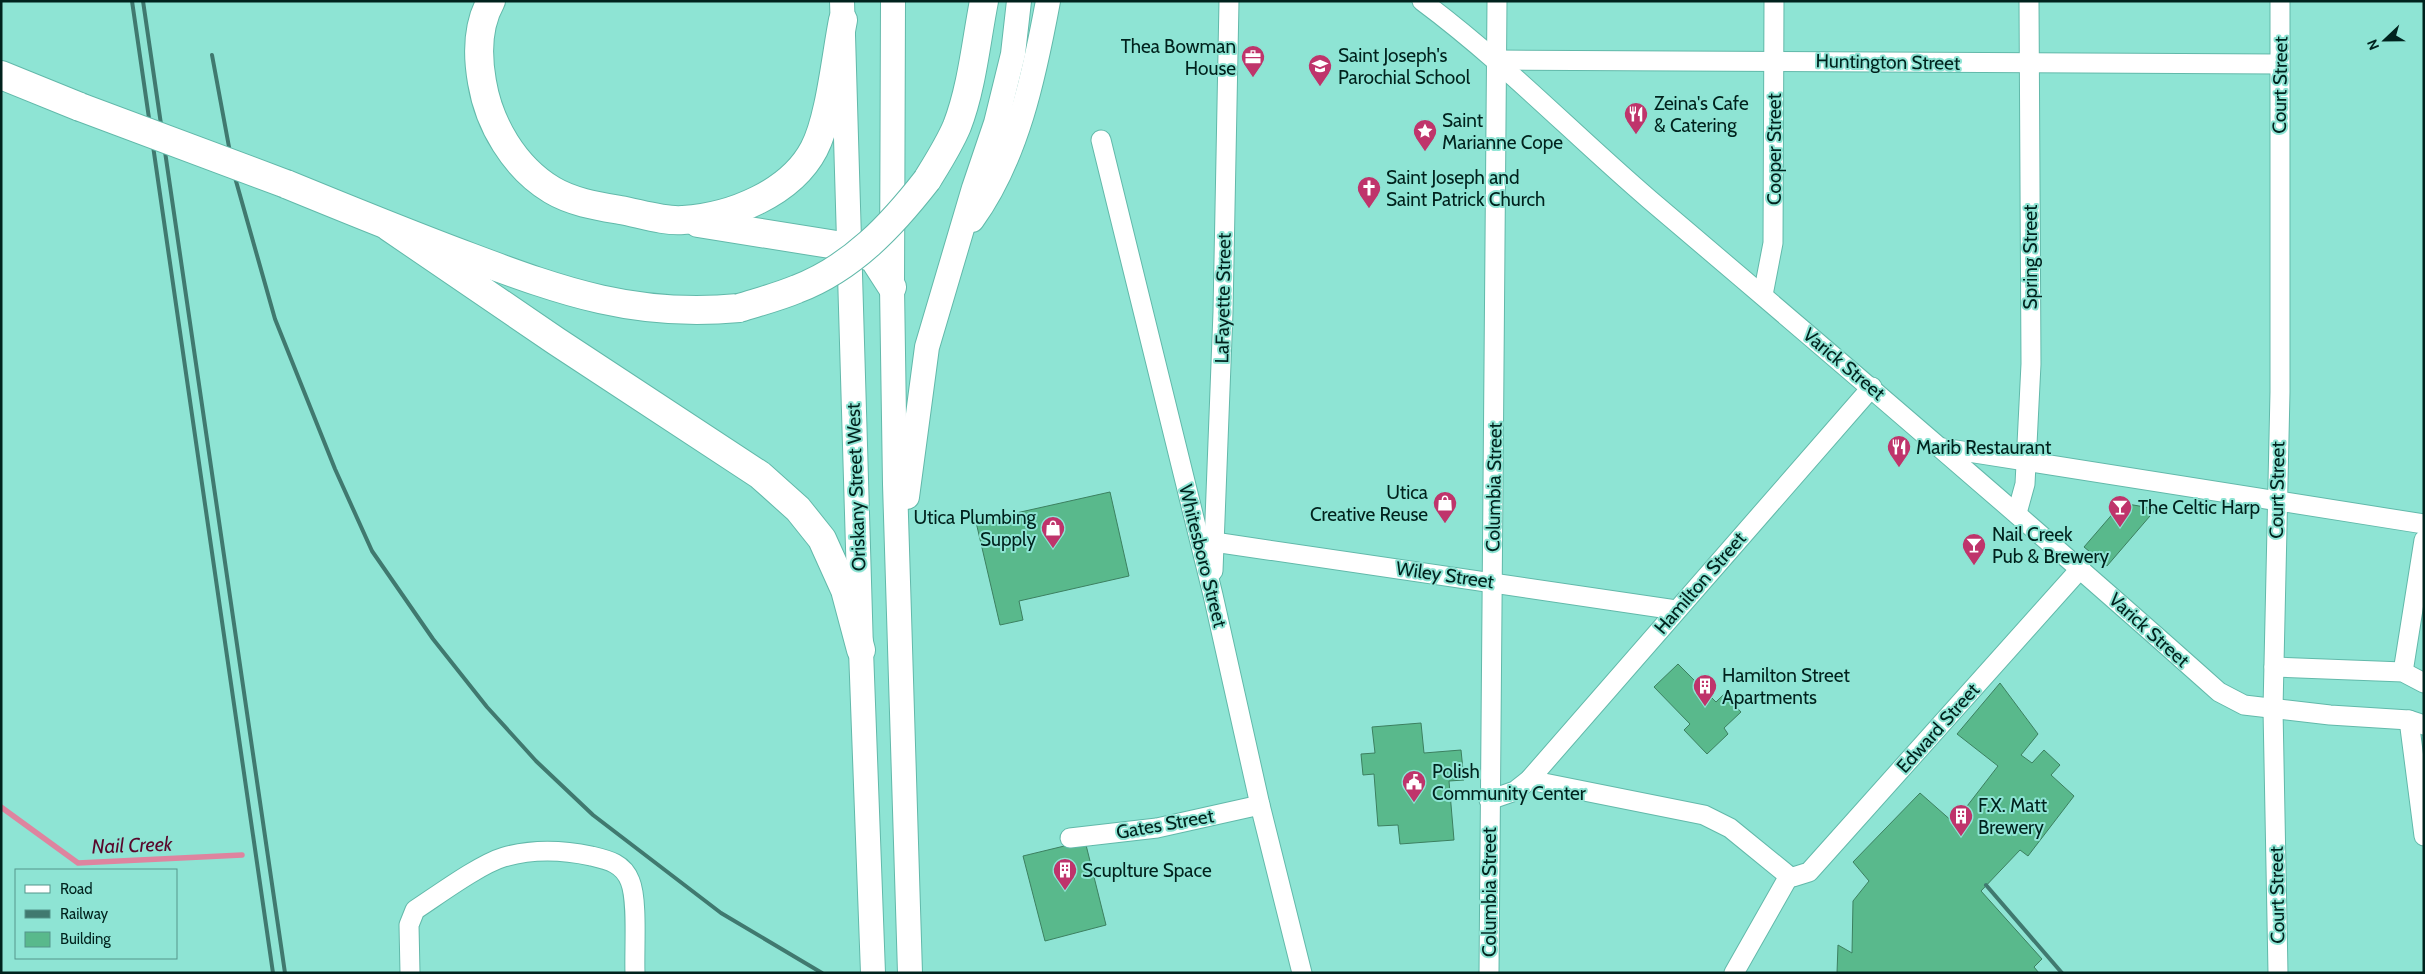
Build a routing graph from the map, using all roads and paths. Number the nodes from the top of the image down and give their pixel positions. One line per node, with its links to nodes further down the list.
1 (491, 1): 21 (highway)
2 (893, 1): 25 (main road, Oriskany Street West)
3 (964, 1): 20 (highway)
4 (984, 1): 20 (highway)
5 (1019, 1): 23 (main road)
6 (1048, 1): 23 (main road)
7 (1228, 1): 34 (street, LaFayette Street)
8 (1422, 1): 14 (street, Varick Street)
9 (1497, 1): 14 (street, Columbia Street)
10 (1774, 1): 15 (street, Cooper Street)
11 (2029, 1): 16 (street, Spring Street)
12 (2282, 3): 17 (street, Court Street)
13 (843, 11): 21 (highway); 24 (main road, Oriskany Street West)
14 (1497, 60): 15 (street, Huntington Street); 26 (street, Varick Street); 37 (street, Columbia Street)
15 (1774, 61): 16 (street, Huntington Street); 26 (street, Cooper Street)
16 (2030, 64): 17 (street, Huntington Street); 29 (street, Spring Street)
17 (2280, 64): 30 (street, Court Street)
18 (1, 75): 22 (highway, bridge)
19 (1100, 140): 38 (street, Whitesboro Street)
20 (928, 180): 22 (highway, bridge)
21 (682, 220): 24 (highway)
22 (389, 227): 40 (highway)
23 (959, 238): 35 (main road)
24 (849, 247): 25 (highway); 40 (main road, Oriskany Street West)
25 (892, 287): 35 (main road, Oriskany Street West)
26 (1763, 295): 27 (street, Varick Street)
27 (1872, 387): 28 (street, Varick Street); 39 (street, Hamilton Street)
28 (1943, 448): 29 (street); 31 (street, Varick Street)
29 (2027, 460): 30 (street); 31 (street, Spring Street)
30 (2276, 500): 32 (street); 41 (street, Court Street)
31 (2017, 512): 36 (street, Varick Street)
32 (2424, 524)
33 (2424, 540): 42 (street)
34 (1214, 542): 37 (street, Wiley Street); 38 (street, LaFayette Street)
35 (898, 568): 55 (main road, Oriskany Street West)
36 (2081, 568): 44 (street, Varick Street); 51 (street, Edward Street)
37 (1492, 582): 39 (street, Wiley Street); 47 (street, Columbia Street)
38 (1213, 595): 48 (street, Whitesboro Street)
39 (1676, 610): 46 (street, Hamilton Street)
40 (861, 650): 54 (main road, Oriskany Street West)
41 (2274, 667): 42 (street); 44 (street, Court Street)
42 (2403, 672): 43 (street)
43 (2424, 683)
44 (2274, 709): 45 (street, Varick Street); 59 (street, Court Street)
45 (2416, 722): 49 (street)
46 (1529, 780): 47 (street, Hamilton Street); 51 (street)
47 (1489, 800): 57 (street, Columbia Street)
48 (1260, 805): 50 (street, Gates Street); 56 (street, Whitesboro Street)
49 (2424, 836)
50 (1070, 838)
51 (1789, 876): 58 (street)
52 (410, 973): 53 (street)
53 (635, 973)
54 (873, 973)
55 (910, 973)
56 (1302, 973)
57 (1489, 973)
58 (1734, 973)
59 (2278, 973)

